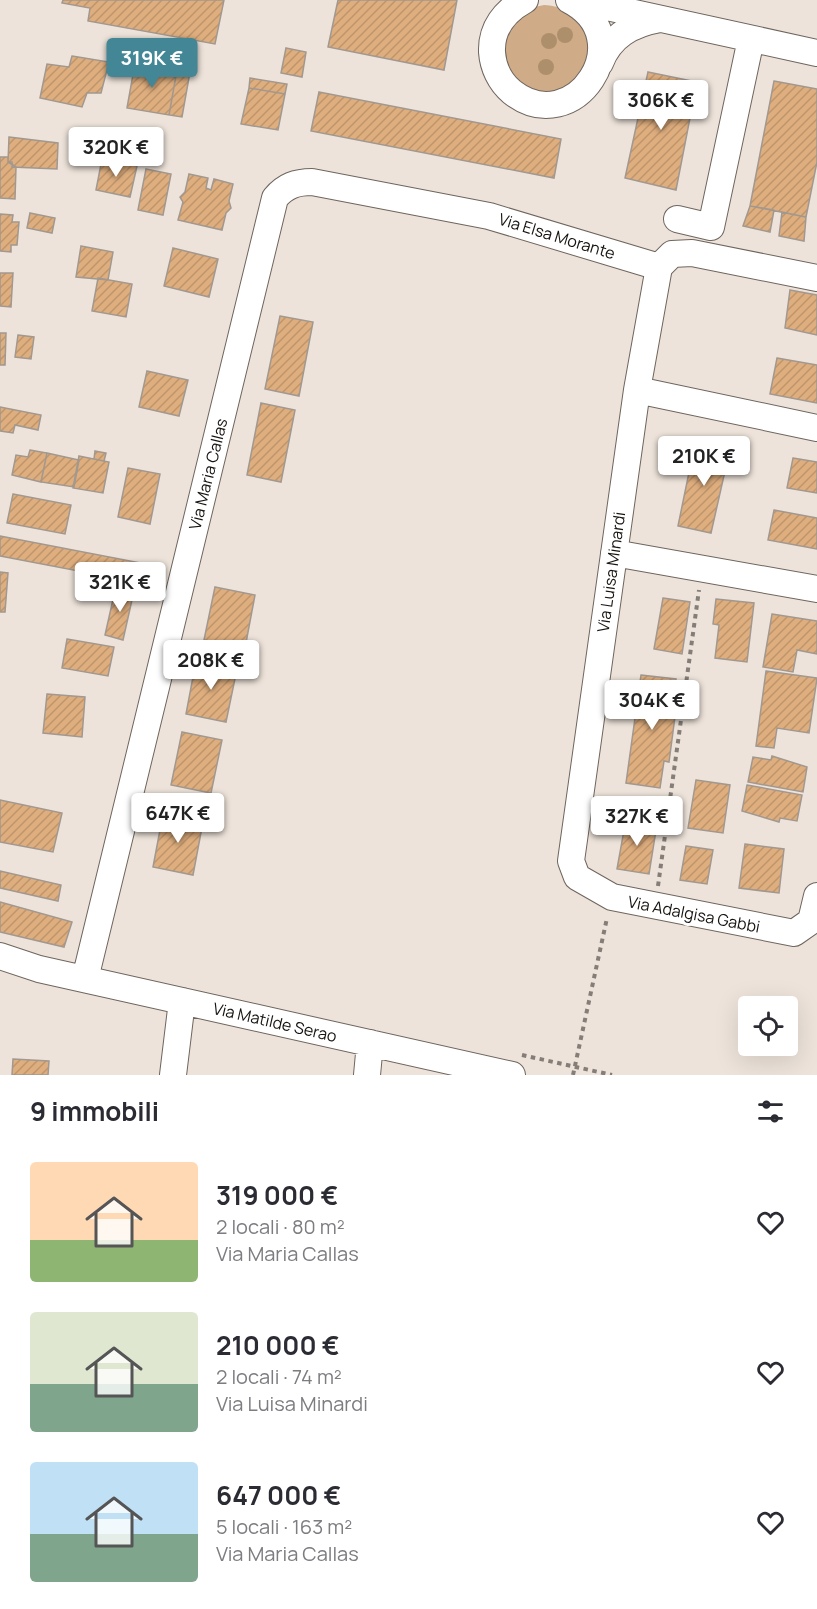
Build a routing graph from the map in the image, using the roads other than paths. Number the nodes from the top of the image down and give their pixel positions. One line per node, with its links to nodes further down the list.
1 (525, 0): 7 (street)
2 (569, 0): 7 (street)
3 (575, 0): 4 (street)
4 (663, 20): 5 (street); 7 (street)
5 (751, 39): 6 (street); 9 (street)
6 (817, 53)
7 (600, 63)
8 (291, 185): 10 (street, Via Elsa Morante); 21 (street, Via Maria Callas)
9 (677, 219)
10 (659, 267): 11 (street); 12 (street, Via Luisa Minardi)
11 (817, 278)
12 (637, 390): 13 (street); 14 (street, Via Luisa Minardi)
13 (817, 428)
14 (614, 553): 15 (street); 16 (street, Via Luisa Minardi)
15 (817, 589)
16 (577, 877): 17 (street, Via Adalgisa Gabbi)
17 (817, 896)
18 (0, 956): 19 (street, Via Matilde Serao)
19 (39, 969): 20 (street, Via Matilde Serao); 21 (street, Via Matilde Serao)
20 (0, 972)
21 (84, 979): 22 (street, Via Matilde Serao)
22 (182, 1001): 23 (street, Via Matilde Serao); 24 (street)
23 (370, 1043): 25 (street); 26 (street, Via Matilde Serao)
24 (173, 1075)
25 (367, 1075)
26 (512, 1075)

